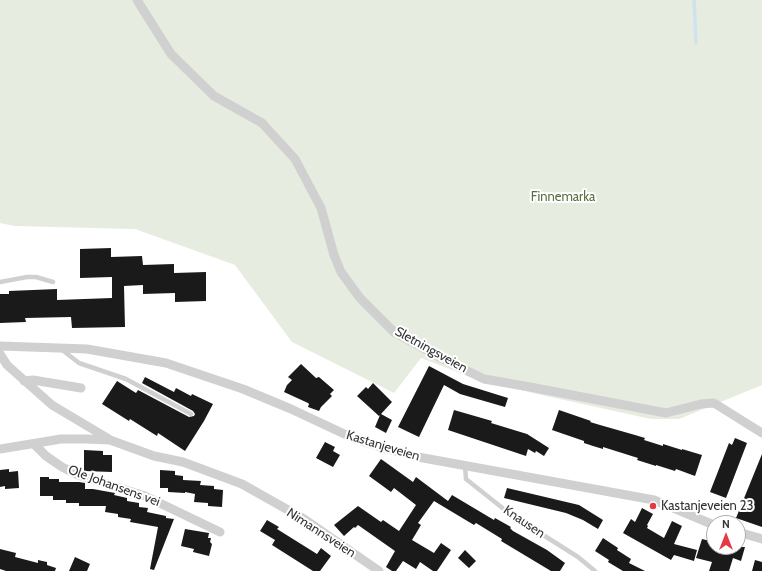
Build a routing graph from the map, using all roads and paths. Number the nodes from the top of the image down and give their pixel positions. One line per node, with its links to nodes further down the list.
1 (137, 0): 10 (street, Sletningsveien)
2 (0, 282): 3 (lane)
3 (53, 282)
4 (0, 346): 5 (street, Kastanjeveien)
5 (59, 348): 9 (lane); 14 (street, Kastanjeveien)
6 (0, 354): 7 (street)
7 (24, 381): 8 (street); 11 (street)
8 (81, 388)
9 (191, 414)
10 (762, 433)
11 (110, 440): 12 (street); 19 (street, Nimannsveien)
12 (34, 444): 13 (street); 16 (street, Ole Johansens vei)
13 (0, 449)
14 (465, 466): 15 (street, Kastanjeveien); 20 (lane, Knausen)
15 (706, 522)
16 (220, 532)
17 (746, 534): 18 (street)
18 (762, 539)
19 (379, 571)
20 (595, 571)

